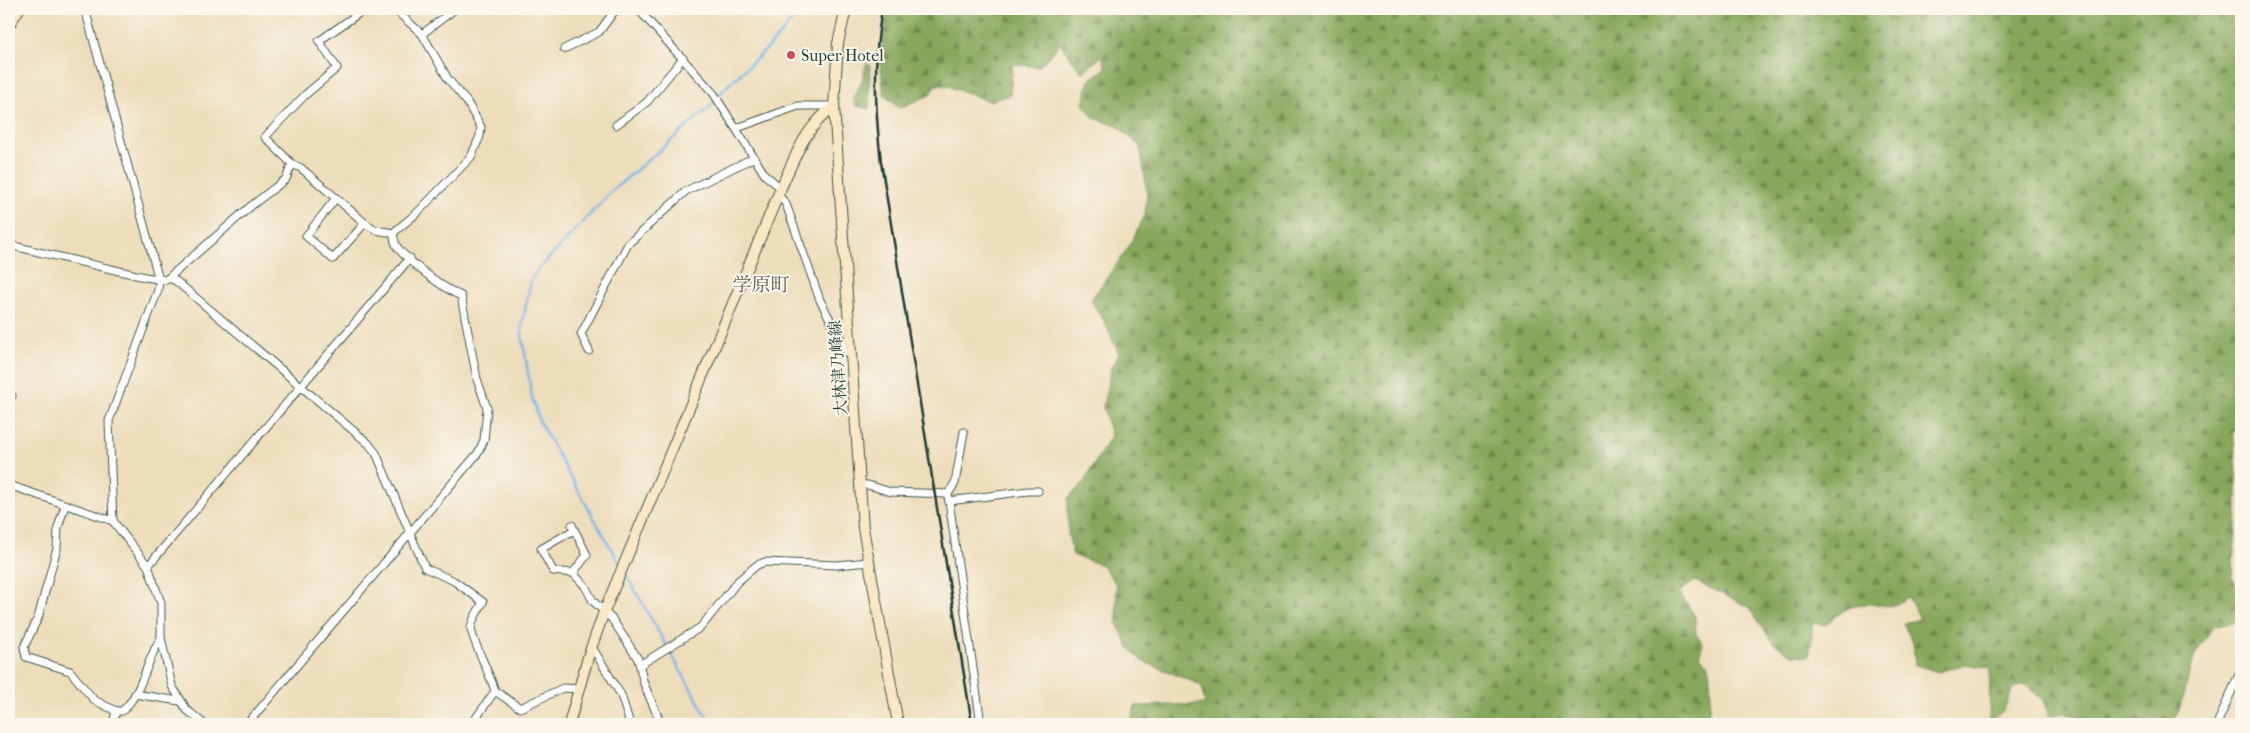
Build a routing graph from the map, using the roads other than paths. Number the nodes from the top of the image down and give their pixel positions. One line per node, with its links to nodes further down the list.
1 (20, 9): 9 (main road)
2 (86, 9): 25 (street)
3 (365, 9): 17 (street)
4 (394, 9): 10 (street)
5 (455, 9): 10 (street)
6 (616, 9): 11 (street)
7 (638, 9): 12 (street)
8 (846, 9): 13 (main road, 大林津乃峰線)
9 (10, 20)
10 (422, 34): 21 (street)
11 (564, 49)
12 (683, 58): 14 (street); 15 (street)
13 (834, 106): 15 (street); 18 (main road); 27 (main road, 大林津乃峰線)
14 (616, 125)
15 (737, 128): 16 (street)
16 (753, 158): 18 (street); 26 (street)
17 (292, 164): 19 (street); 24 (street)
18 (779, 192): 27 (street); 40 (main road)
19 (336, 198): 20 (street); 20 (street)
20 (365, 223): 21 (street)
21 (393, 233): 23 (street)
22 (9, 245): 25 (street)
23 (410, 258): 28 (street); 36 (street)
24 (169, 278): 25 (street); 28 (street)
25 (159, 280): 35 (street)
26 (589, 351)
27 (852, 363): 31 (main road, 大林津乃峰線)
28 (300, 388): 36 (street); 38 (street)
29 (964, 432): 33 (street)
30 (9, 485): 34 (street)
31 (860, 485): 33 (street); 37 (main road, 大林津乃峰線)
32 (1038, 491): 33 (street)
33 (948, 498): 58 (street)
34 (65, 506): 35 (street); 49 (street)
35 (113, 521): 38 (street)
36 (410, 534): 46 (street); 52 (street)
37 (869, 562): 43 (street); 57 (main road, 大林津乃峰線)
38 (148, 566): 41 (street)
39 (573, 573): 39 (street); 40 (street)
40 (604, 612): 42 (main road); 43 (street)
41 (161, 638): 47 (street); 48 (street)
42 (592, 647): 45 (main road); 55 (street)
43 (640, 665): 56 (street)
44 (2241, 670): 59 (street)
45 (579, 689): 46 (street); 54 (main road)
46 (495, 691): 53 (street)
47 (135, 694): 48 (street); 49 (street)
48 (179, 701): 51 (street)
49 (116, 711): 50 (street)
50 (113, 724)
51 (204, 724)
52 (247, 724)
53 (476, 724)
54 (569, 724)
55 (630, 724)
56 (661, 724)
57 (898, 724)
58 (981, 724)
59 (2217, 724)

